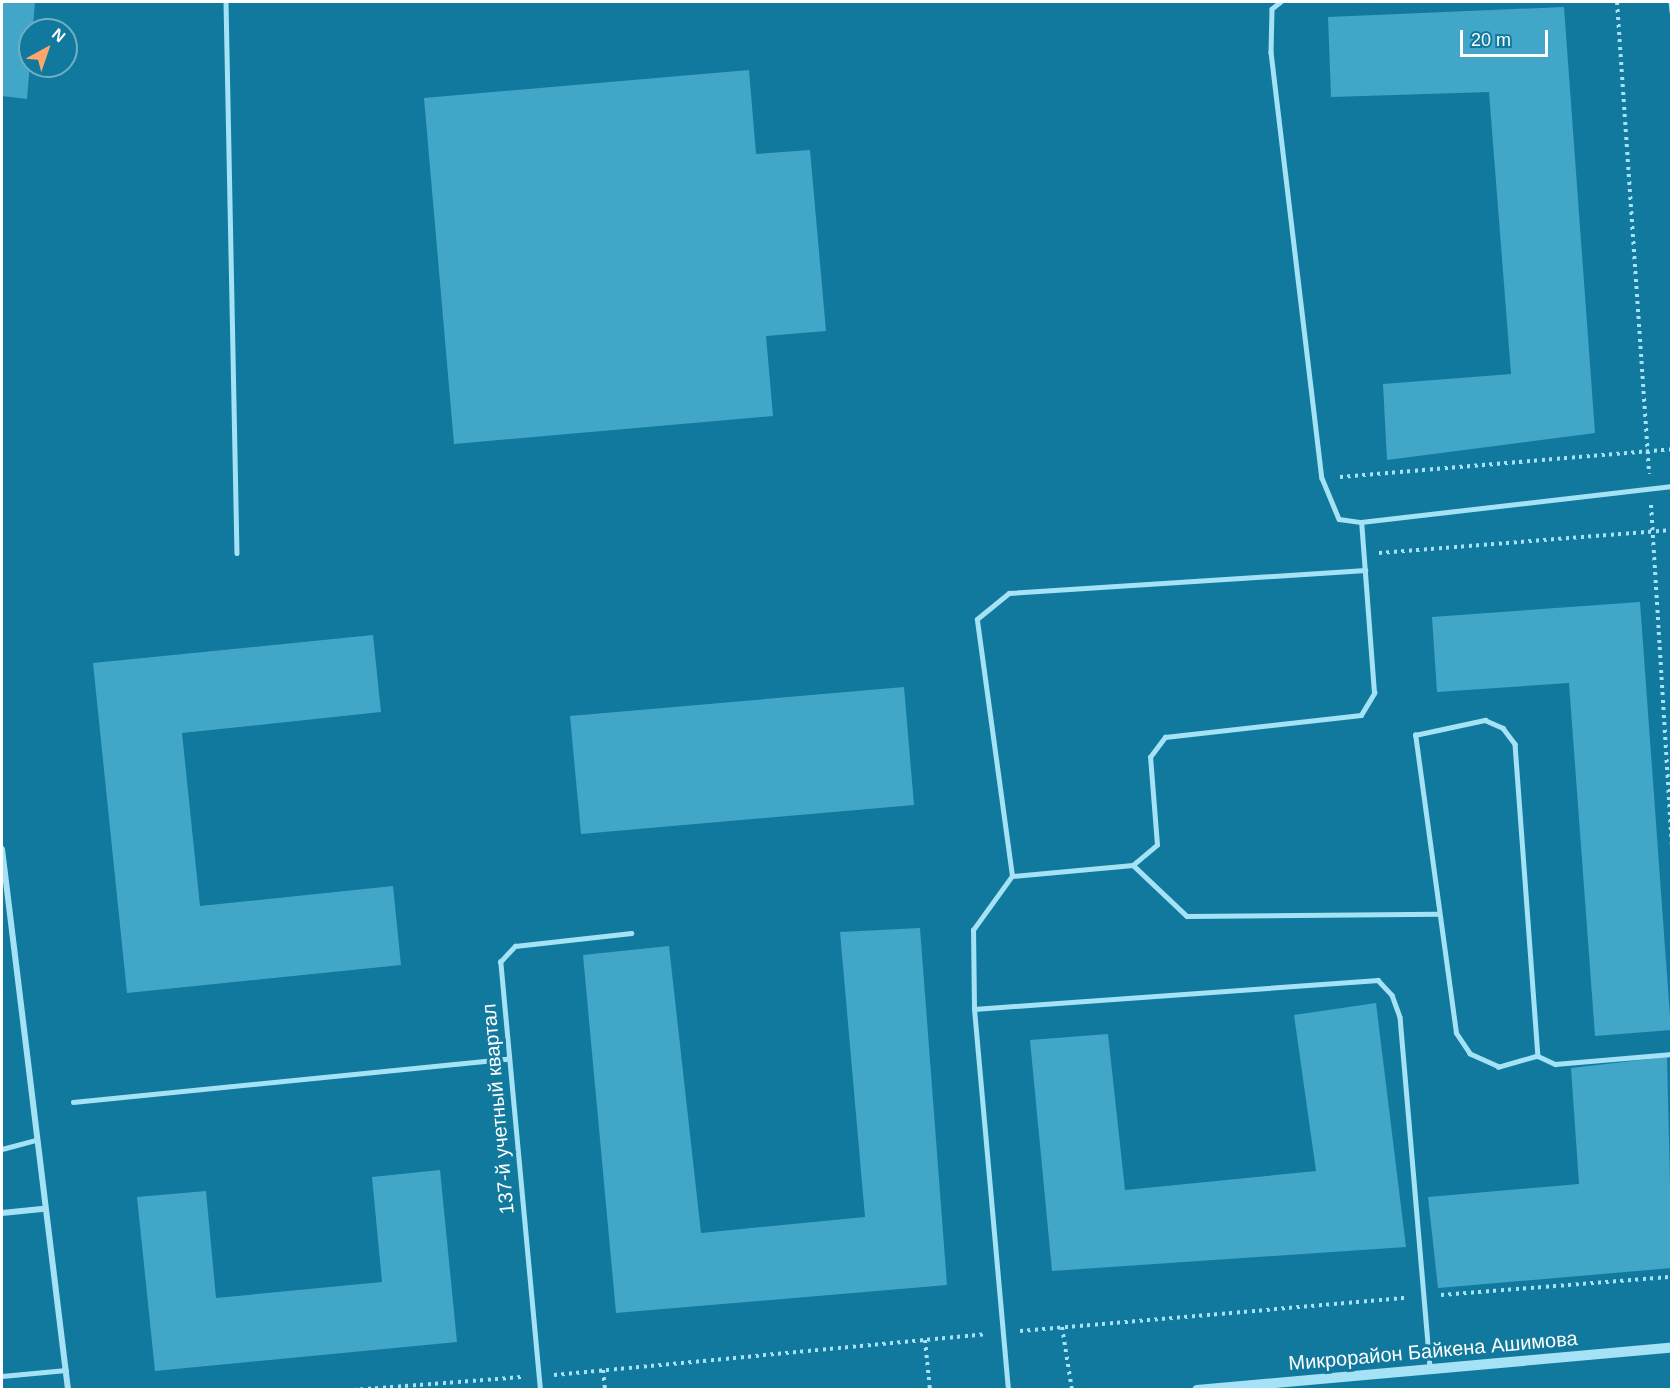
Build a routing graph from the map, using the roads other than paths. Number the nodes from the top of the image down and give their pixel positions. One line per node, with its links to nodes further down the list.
1 (226, 2): 9 (lane)
2 (1269, 2): 5 (lane)
3 (1281, 2): 5 (lane)
4 (1671, 2): 6 (lane)
5 (1272, 9): 8 (lane)
6 (1671, 12)
7 (1671, 486): 8 (lane)
8 (1361, 522): 10 (lane)
9 (237, 553)
10 (1365, 570): 12 (lane); 13 (lane)
11 (2, 849): 21 (street)
12 (1133, 865): 13 (lane); 14 (lane)
13 (1012, 876): 16 (lane)
14 (1437, 914): 18 (lane); 18 (lane)
15 (630, 933): 19 (lane, 137-й учетный квартал)
16 (974, 1009): 26 (lane); 31 (lane)
17 (1671, 1054): 18 (lane)
18 (1538, 1056)
19 (507, 1059): 20 (lane); 30 (lane, 137-й учетный квартал)
20 (73, 1102)
21 (35, 1140): 22 (lane); 23 (street)
22 (2, 1149)
23 (42, 1209): 24 (street); 27 (street)
24 (2, 1213)
25 (1671, 1348): 26 (street, Микрорайон Байкена Ашимова)
26 (1430, 1369): 32 (street, Микрорайон Байкена Ашимова)
27 (66, 1370): 28 (lane); 29 (street)
28 (2, 1376)
29 (68, 1389)
30 (540, 1389)
31 (1008, 1389)
32 (1197, 1389)

